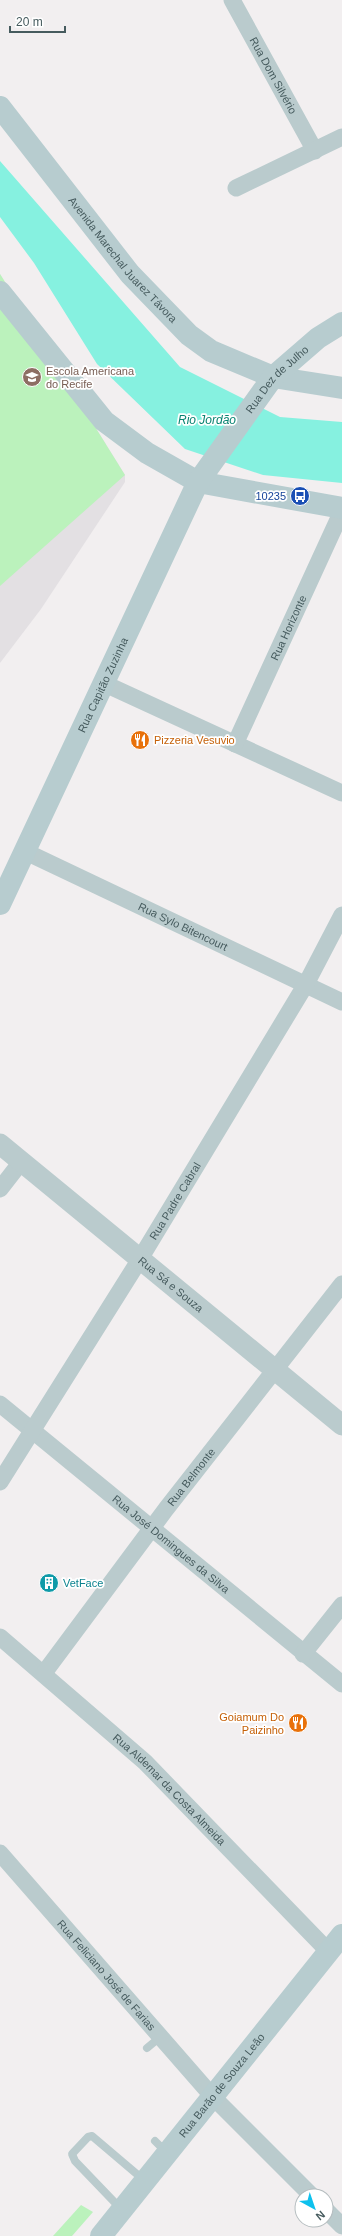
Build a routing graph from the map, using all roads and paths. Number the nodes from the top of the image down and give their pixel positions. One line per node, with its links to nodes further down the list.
1 (232, 0): 4 (street, Rua Dom Silvério)
2 (0, 107): 8 (main road, Avenida Marechal Juarez Távora)
3 (342, 137): 4 (street)
4 (315, 151): 5 (street)
5 (236, 188)
6 (0, 292): 10 (main road)
7 (342, 323): 8 (main road, Rua Dez de Julho)
8 (268, 384): 9 (main road, Avenida Marechal Juarez Távora); 10 (main road, Rua Dez de Julho)
9 (342, 388)
10 (203, 474): 11 (main road); 12 (main road, Rua Capitão Zuzinha)
11 (342, 510): 13 (street, Rua Horizonte)
12 (103, 683): 13 (street); 15 (main road, Rua Capitão Zuzinha)
13 (235, 744): 14 (street)
14 (342, 793)
15 (24, 851): 16 (main road, Rua Capitão Zuzinha); 18 (street, Rua Sylo Bitencourt)
16 (0, 904)
17 (342, 915): 18 (street, Rua Padre Cabral)
18 (306, 984): 19 (street, Rua Sylo Bitencourt); 23 (street, Rua Padre Cabral)
19 (342, 1002)
20 (0, 1144): 21 (street, Rua Sá e Souza)
21 (21, 1162): 22 (street); 23 (street, Rua Sá e Souza)
22 (0, 1189)
23 (140, 1259): 25 (street, Rua Sá e Souza); 28 (street, Rua Padre Cabral)
24 (342, 1284): 25 (street, Rua Belmonte)
25 (275, 1368): 27 (street, Rua Sá e Souza); 30 (street, Rua Belmonte)
26 (0, 1404): 28 (street, Rua José Domingues da Silva)
27 (342, 1425)
28 (33, 1432): 29 (street, Rua Padre Cabral); 30 (street, Rua José Domingues da Silva)
29 (0, 1482)
30 (152, 1527): 33 (street, Rua José Domingues da Silva); 34 (street, Rua Belmonte)
31 (342, 1605): 33 (street)
32 (0, 1636): 34 (street, Rua Aldemar da Costa Almeida)
33 (303, 1654): 35 (street, Rua José Domingues da Silva)
34 (44, 1673): 37 (street, Rua Aldemar da Costa Almeida)
35 (342, 1684)
36 (0, 1853): 38 (street, Rua Feliciano José de Farias)
37 (335, 1944): 38 (main road, Rua Barão de Souza Leão)
38 (213, 2096): 39 (main road, Rua Barão de Souza Leão); 40 (street, Rua Feliciano José de Farias)
39 (146, 2182): 41 (main road, Rua Barão de Souza Leão); 41 (lane)
40 (304, 2188)
41 (123, 2210): 44 (main road, Rua Barão de Souza Leão)
42 (334, 2218): 43 (street)
43 (342, 2226)
44 (101, 2236)

